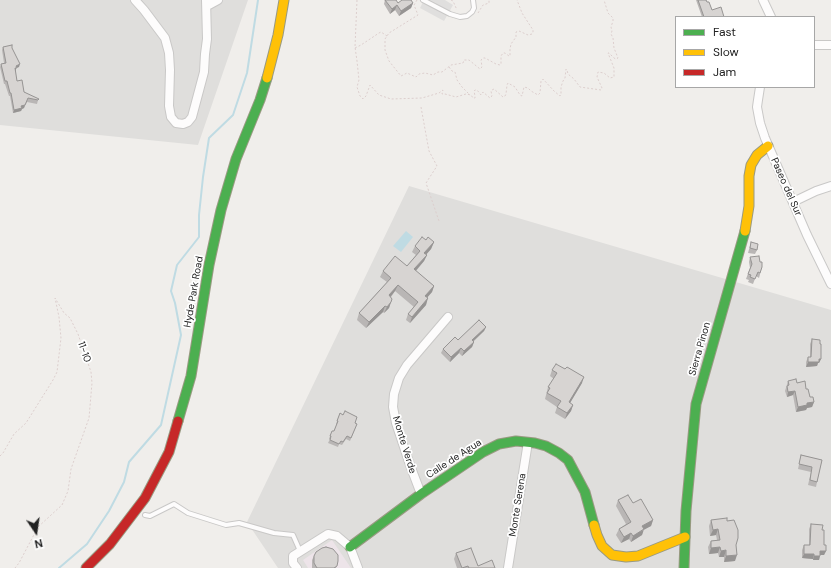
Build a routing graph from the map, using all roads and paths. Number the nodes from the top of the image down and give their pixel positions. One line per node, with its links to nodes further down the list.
1 (136, 0): 13 (street)
2 (218, 0): 13 (street)
3 (284, 0): 39 (street, Hyde Park Road)
4 (357, 0): 20 (path)
5 (417, 0): 17 (path)
6 (423, 0): 14 (lane)
7 (451, 0): 14 (path)
8 (473, 0): 14 (lane)
9 (489, 0): 15 (path)
10 (517, 0): 21 (path)
11 (604, 0): 23 (path)
12 (763, 0): 16 (street)
13 (206, 3)
14 (470, 14)
15 (477, 15)
16 (771, 16)
17 (387, 36): 20 (path); 21 (path)
18 (815, 45): 19 (street)
19 (831, 45)
20 (355, 48): 23 (path)
21 (449, 67): 23 (path)
22 (760, 88): 25 (street, Paseo del Sur)
23 (471, 95)
24 (422, 107): 28 (path)
25 (768, 146): 27 (street, Paseo del Sur); 35 (street, Sierra Pinon)
26 (831, 186): 27 (street)
27 (793, 202): 29 (street, Paseo del Sur)
28 (439, 221)
29 (831, 284)
30 (448, 317): 33 (street, Monte Verde)
31 (528, 442): 33 (street, Calle de Agua); 35 (street, Calle de Agua); 42 (street, Monte Serena)
32 (0, 456): 38 (path, 11-10)
33 (421, 494): 36 (street, Calle de Agua)
34 (146, 515): 37 (lane)
35 (685, 537): 43 (street, Sierra Pinon)
36 (350, 547): 37 (street); 41 (street)
37 (300, 551): 40 (street)
38 (15, 568)
39 (86, 568)
40 (297, 568)
41 (358, 568)
42 (508, 568)
43 (684, 568)

